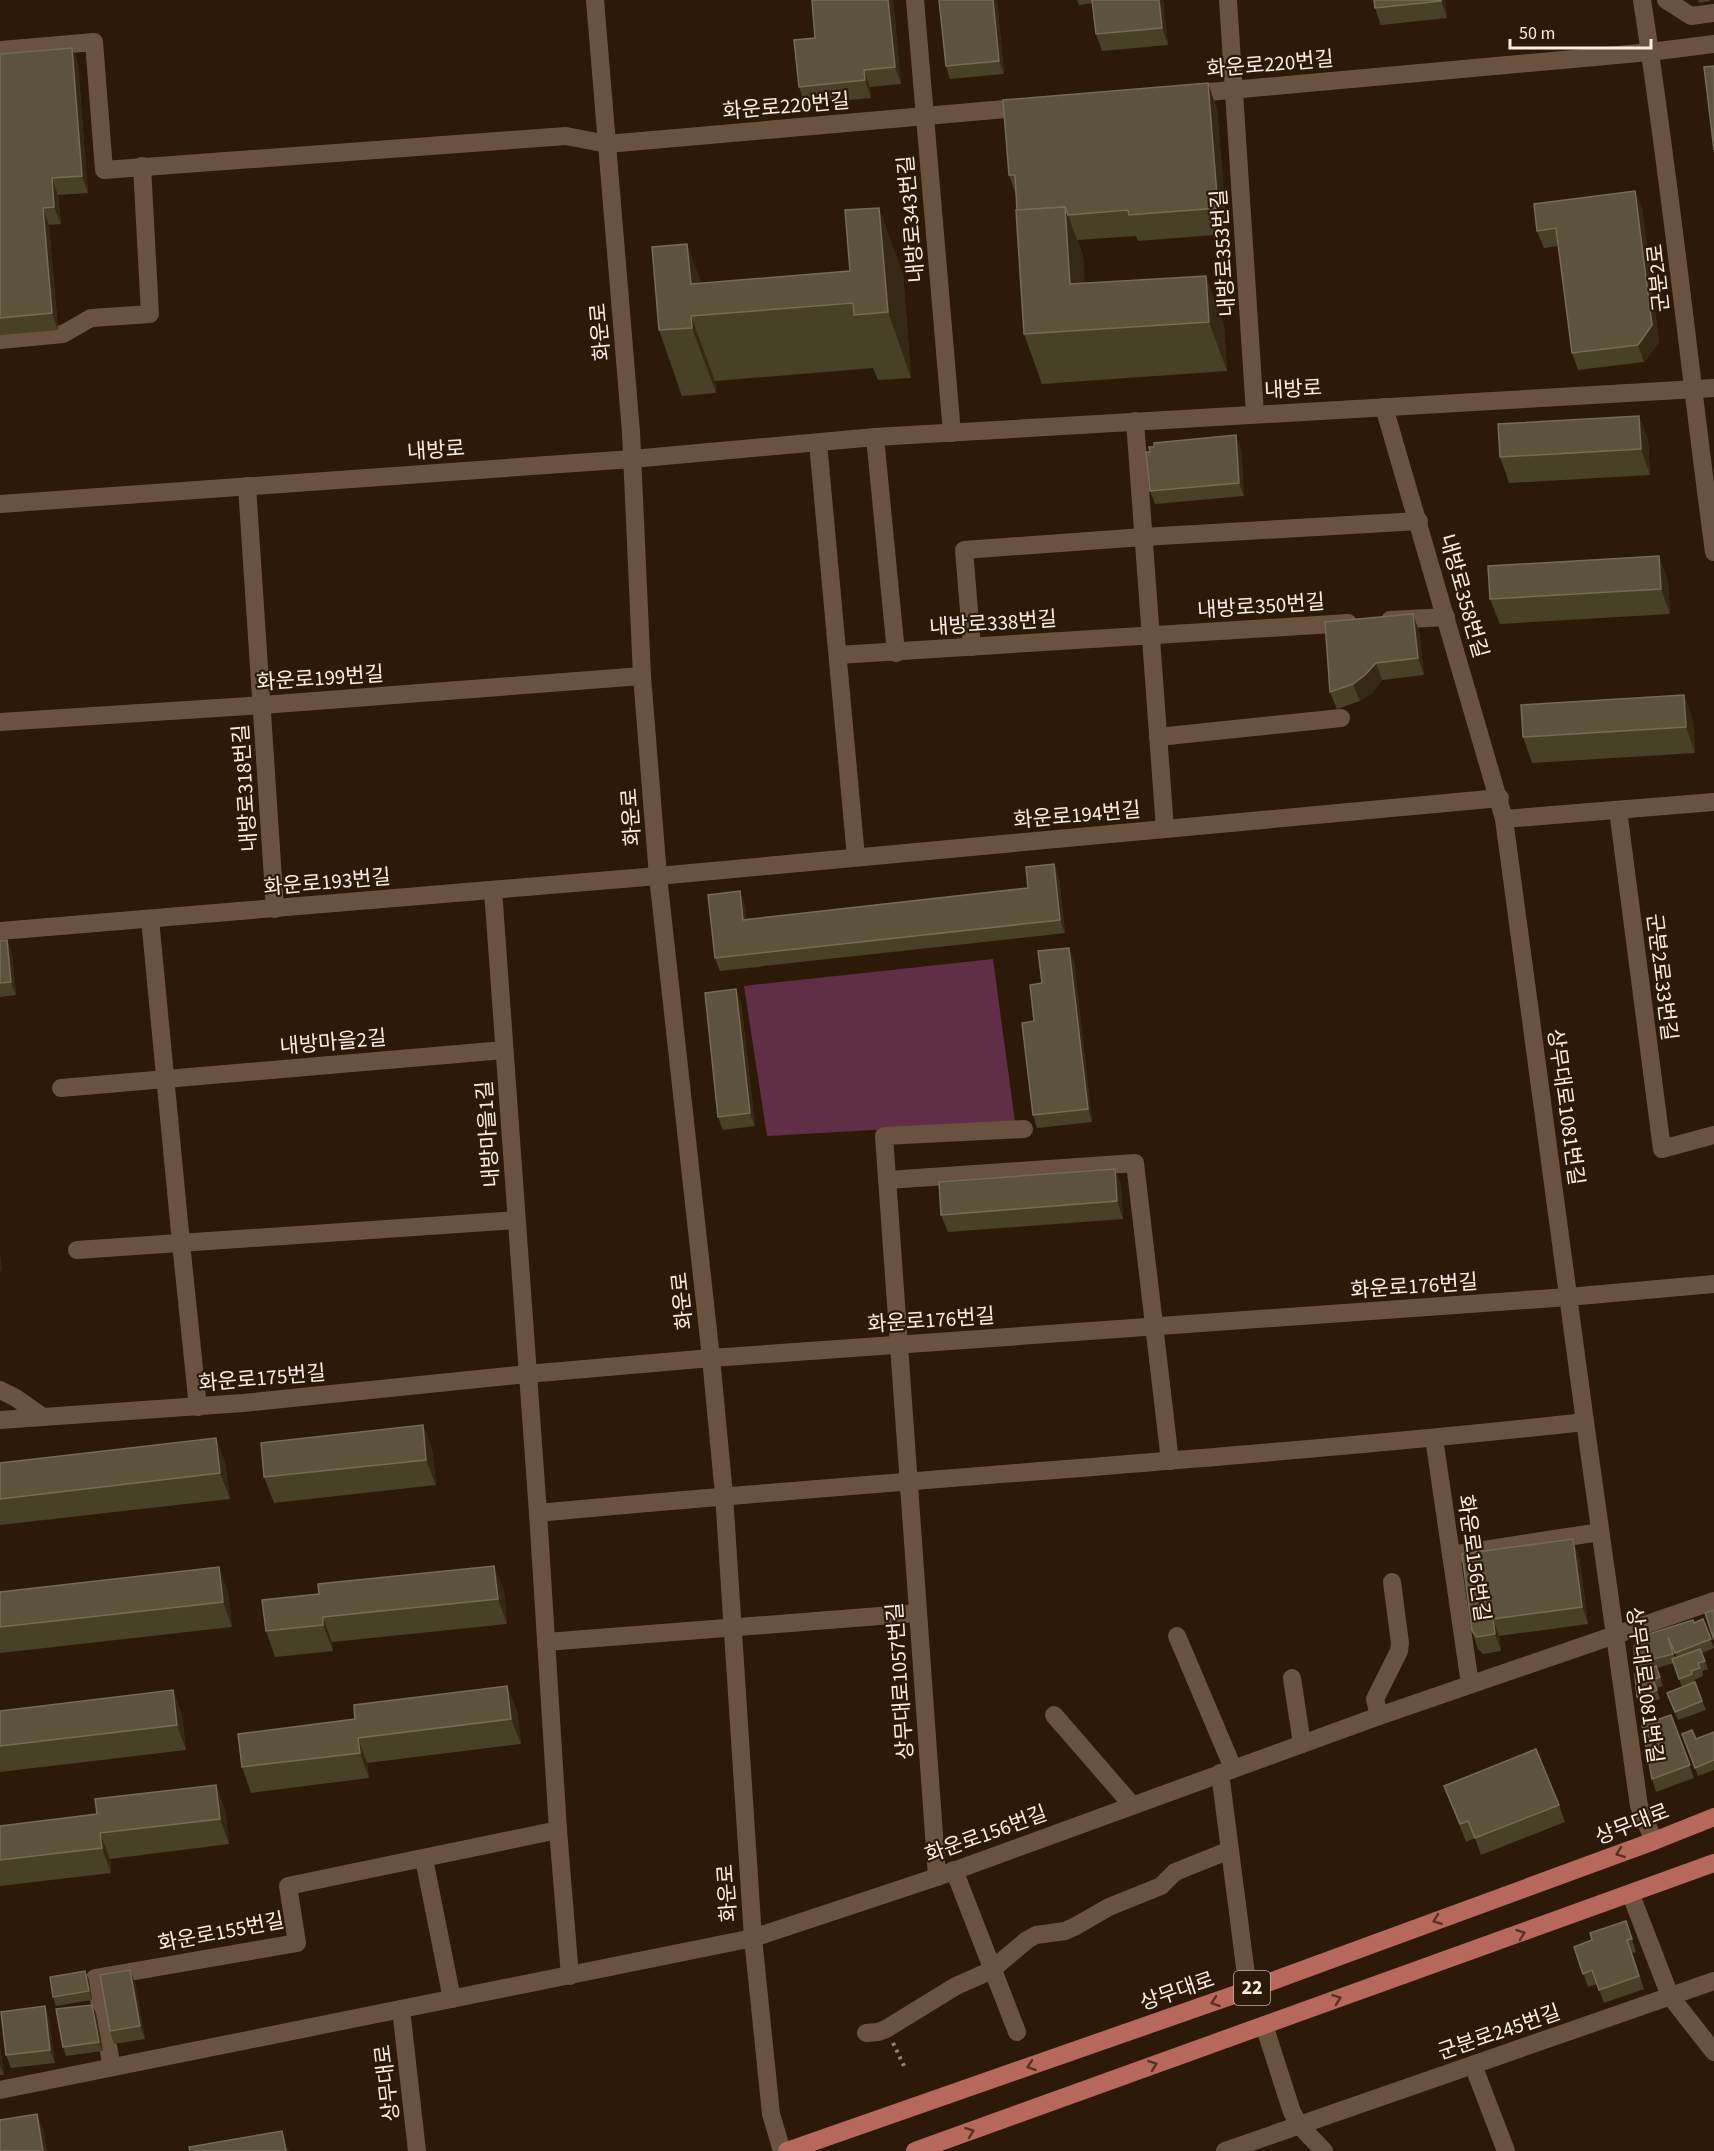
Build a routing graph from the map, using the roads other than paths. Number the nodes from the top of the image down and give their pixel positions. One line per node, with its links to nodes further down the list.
1 (595, 0): 14 (street, 화운로)
2 (915, 0): 13 (street, 내방로343번길)
3 (1228, 0): 10 (street, 내방로353번길)
4 (1642, 0): 9 (street, 군분2로)
5 (1666, 0): 6 (street)
6 (1714, 13)
7 (1714, 44): 9 (street, 화운로220번길)
8 (0, 50): 15 (street, 화운로220번길)
9 (1650, 52): 10 (street, 화운로220번길); 18 (street, 군분2로)
10 (1235, 90): 11 (street, 화운로220번길); 20 (street, 내방로353번길)
11 (1175, 95)
12 (1044, 106): 13 (street, 화운로220번길)
13 (925, 116): 14 (street, 화운로220번길); 22 (street, 내방로343번길)
14 (607, 144): 15 (street, 화운로220번길); 25 (street, 화운로)
15 (142, 166): 16 (street)
16 (0, 340)
17 (1714, 388): 18 (street, 내방로)
18 (1693, 390): 19 (street, 내방로); 30 (street, 군분2로)
19 (1384, 407): 20 (street, 내방로); 28 (street, 내방로358번길)
20 (1255, 414): 21 (street, 내방로)
21 (1135, 421): 22 (street, 내방로); 29 (street)
22 (952, 433): 23 (street, 내방로)
23 (875, 437): 24 (street, 내방로); 34 (street)
24 (818, 443): 25 (street, 내방로); 35 (street)
25 (632, 459): 26 (street, 내방로); 36 (street, 화운로)
26 (247, 486): 27 (street, 내방로); 37 (street, 내방로318번길)
27 (0, 504)
28 (1419, 521): 29 (street); 31 (street, 내방로358번길)
29 (1143, 537): 32 (street); 33 (street)
30 (1714, 552)
31 (1446, 617): 32 (street, 내방로350번길); 41 (street, 내방로358번길)
32 (1151, 635): 33 (street, 내방로338번길); 40 (street)
33 (972, 647): 34 (street, 내방로338번길)
34 (896, 652): 35 (street, 내방로338번길)
35 (838, 655): 46 (street)
36 (642, 676): 37 (street, 화운로199번길); 47 (street, 화운로)
37 (263, 705): 39 (street, 화운로199번길); 49 (street, 내방로318번길)
38 (1341, 718): 40 (street)
39 (0, 722)
40 (1158, 737): 45 (street)
41 (1500, 798): 44 (street, 상무대로1081번길); 45 (street, 화운로194번길)
42 (1714, 802): 43 (street)
43 (1618, 810): 44 (street); 56 (street, 군분2로33번길)
44 (1504, 819): 62 (street, 상무대로1081번길)
45 (1165, 829): 46 (street, 화운로194번길)
46 (856, 858): 47 (street, 화운로194번길)
47 (658, 876): 48 (street, 화운로193번길); 65 (street, 화운로)
48 (493, 891): 49 (street, 화운로193번길); 52 (street, 내방마을1길)
49 (275, 909): 50 (street, 화운로193번길)
50 (150, 919): 51 (street, 화운로193번길); 53 (street)
51 (0, 931)
52 (504, 1050): 53 (street, 내방마을2길); 58 (street, 내방마을1길)
53 (165, 1079): 54 (street, 내방마을2길); 59 (street)
54 (61, 1088)
55 (1024, 1129): 57 (street, 상무대로1057번길)
56 (1714, 1135)
57 (887, 1174): 63 (street); 64 (street, 상무대로1057번길)
58 (516, 1220): 59 (street); 66 (street, 내방마을1길)
59 (181, 1243): 60 (street); 68 (street)
60 (77, 1250)
61 (1714, 1284): 62 (street, 화운로176번길)
62 (1568, 1297): 63 (street, 화운로176번길); 71 (street, 상무대로1081번길)
63 (1154, 1327): 64 (street, 화운로176번길); 73 (street)
64 (898, 1345): 65 (street, 화운로176번길); 74 (street, 상무대로1057번길)
65 (711, 1358): 66 (street, 화운로175번길); 75 (street, 화운로)
66 (527, 1374): 68 (street, 화운로175번길); 76 (street)
67 (0, 1390): 69 (street)
68 (198, 1407): 69 (street, 화운로175번길)
69 (43, 1417): 70 (street, 화운로175번길)
70 (0, 1420)
71 (1585, 1422): 72 (street); 77 (street, 상무대로1081번길)
72 (1434, 1438): 73 (street); 78 (street, 화운로156번길)
73 (1170, 1461): 74 (street)
74 (909, 1482): 75 (street); 81 (street, 상무대로1057번길)
75 (724, 1496): 76 (street); 82 (street, 화운로)
76 (538, 1513): 85 (street)
77 (1600, 1532): 78 (street); 83 (street, 상무대로1081번길)
78 (1451, 1555): 87 (street, 화운로156번길)
79 (1392, 1582): 89 (street)
80 (1714, 1601): 83 (street, 화운로156번길)
81 (918, 1613): 82 (street); 100 (street, 상무대로1057번길)
82 (732, 1629): 85 (street); 102 (street, 화운로)
83 (1615, 1635): 87 (street, 화운로156번길); 95 (street, 상무대로1081번길)
84 (1177, 1636): 91 (street)
85 (546, 1642): 94 (street)
86 (1292, 1678): 90 (street)
87 (1470, 1684): 89 (street, 화운로156번길)
88 (1054, 1715): 92 (street)
89 (1379, 1716): 90 (street, 화운로156번길)
90 (1302, 1744): 91 (street, 화운로156번길)
91 (1226, 1771): 92 (street, 화운로156번길); 96 (street)
92 (1132, 1805): 99 (street, 화운로156번길)
93 (1714, 1817): 95 (main road, 상무대로 / 22)
94 (558, 1830): 97 (street, 화운로155번길); 104 (street)
95 (1654, 1841): 106 (main road, 상무대로 / 22, one-way to 106)
96 (1230, 1850): 103 (street); 106 (street)
97 (424, 1858): 108 (street); 115 (street, 화운로155번길)
98 (1714, 1863): 101 (main road, 22)
99 (954, 1870): 100 (street, 화운로156번길); 103 (street)
100 (937, 1877): 102 (street, 화운로156번길)
101 (1631, 1895): 107 (street); 110 (main road, 22, one-way to 101)
102 (753, 1938): 104 (street); 120 (street, 화운로)
103 (992, 1970): 111 (street); 112 (street)
104 (570, 1976): 108 (street)
105 (1714, 1981): 107 (street, 군분로245번길)
106 (1248, 1990): 120 (main road, 상무대로 / 22, one-way to 120)
107 (1670, 1996): 113 (street); 114 (street, 군분로245번길)
108 (452, 1999): 109 (street)
109 (401, 2009): 115 (street); 119 (street, 상무대로)
110 (1264, 2025): 117 (street); 121 (main road, 22, one-way to 110)
111 (1017, 2032)
112 (867, 2033)
113 (1714, 2052)
114 (1473, 2065): 117 (street, 군분로245번길); 118 (street)
115 (112, 2067): 116 (street)
116 (0, 2090)
117 (1299, 2125): 122 (street, 군분로245번길); 123 (street)
118 (1503, 2150)
119 (417, 2151)
120 (785, 2151)
121 (915, 2151)
122 (1225, 2151)
123 (1324, 2151)

